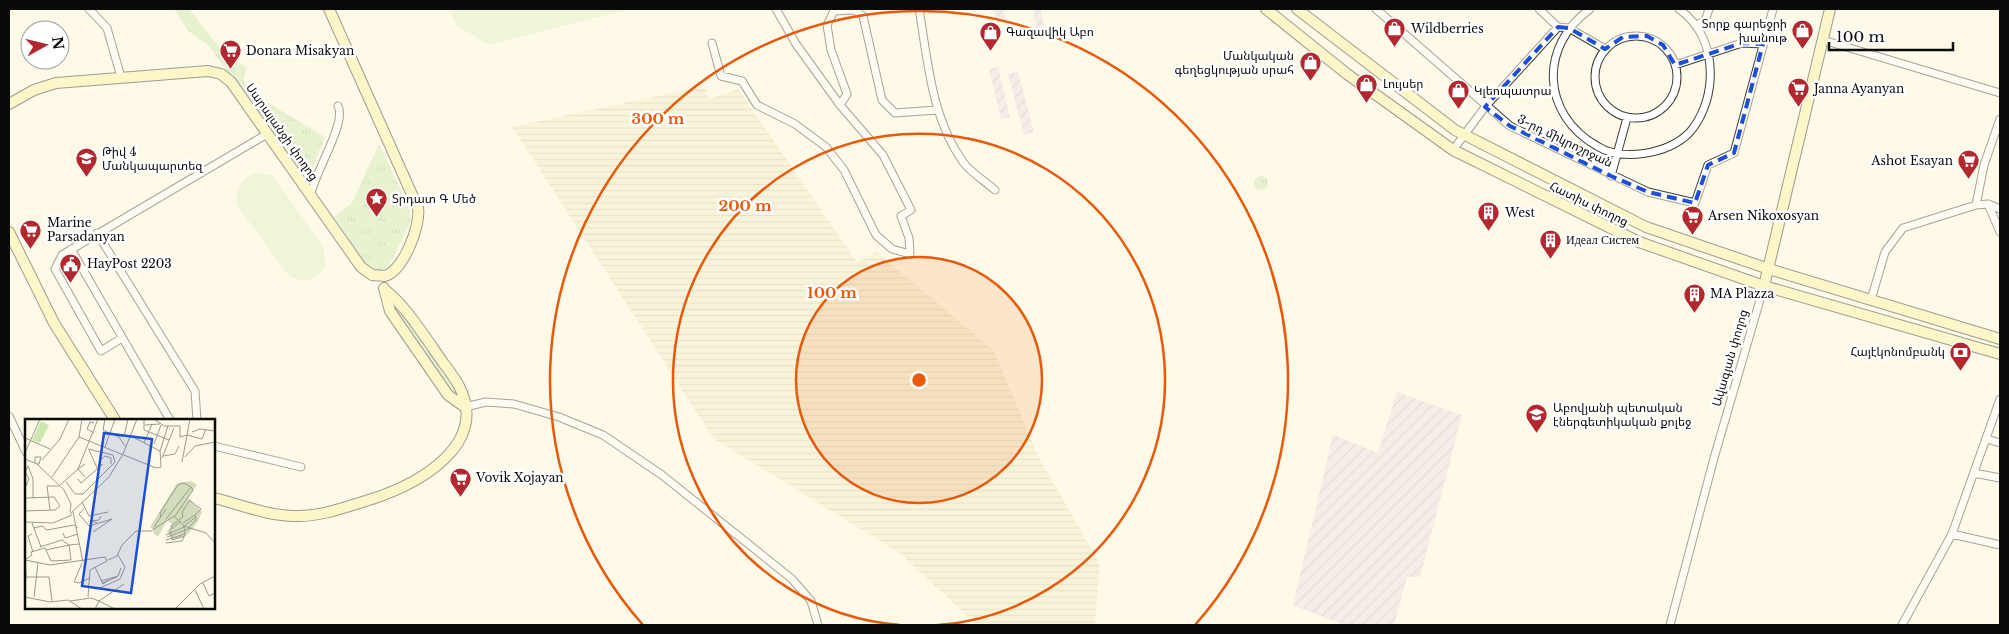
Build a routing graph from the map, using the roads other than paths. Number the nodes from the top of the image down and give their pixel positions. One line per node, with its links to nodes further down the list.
1 (89, 9): 23 (street)
2 (329, 9): 47 (street)
3 (776, 9): 26 (street)
4 (919, 9): 29 (street)
5 (1266, 9): 34 (street, Հատիս փողոց)
6 (1297, 9): 33 (street, Հատիս փողոց)
7 (1376, 9): 28 (street, 3-րդ միկրոշրջան)
8 (1539, 9): 15 (street)
9 (1590, 9): 16 (street)
10 (1678, 9): 14 (street)
11 (1709, 9): 14 (street)
12 (1773, 9): 19 (street)
13 (1830, 9): 17 (street, Ավագյան փողոց)
14 (1696, 25): 21 (street)
15 (1558, 27): 16 (street); 28 (street)
16 (1569, 28): 20 (street); 35 (street)
17 (1823, 40): 24 (street); 46 (street, Ավագյան փողոց)
18 (712, 43): 26 (street)
19 (1764, 44): 21 (street); 36 (street, 3-րդ միկրոշրջան)
20 (1606, 49): 22 (street); 30 (street)
21 (1709, 53): 22 (street); 35 (street)
22 (1675, 65): 30 (street)
23 (122, 77): 25 (street, Սարալանջի փողոց); 32 (street, Սարալանջի փողոց)
24 (2000, 93)
25 (9, 104)
26 (840, 105): 29 (street)
27 (338, 106): 38 (street)
28 (1486, 107): 33 (street); 36 (street, 3-րդ միկրոշրջան)
29 (937, 110): 37 (street)
30 (1626, 118): 35 (street)
31 (2000, 119): 39 (street)
32 (268, 134): 38 (street, Սարալանջի փողոց); 44 (street)
33 (1464, 136): 34 (street); 46 (street, Հատիս փողոց)
34 (1453, 150): 48 (street, Հատիս փողոց)
35 (1616, 154): 36 (street)
36 (1611, 176)
37 (995, 190)
38 (311, 194): 47 (street, Սարալանջի փողոց)
39 (1976, 204): 40 (street); 49 (street)
40 (1988, 204): 41 (street); 43 (street)
41 (2000, 209)
42 (9, 232): 56 (street)
43 (2000, 232)
44 (97, 233): 45 (street); 58 (street)
45 (71, 248): 50 (street); 50 (street)
46 (1769, 269): 48 (street, Ավագյան փողոց); 49 (street, Հատիս փողոց)
47 (381, 276): 54 (street)
48 (1764, 286): 52 (street, Հատիս փողոց); 70 (street, Ավագյան փողոց)
49 (1871, 300): 51 (street, Հատիս փողոց)
50 (122, 338): 57 (street)
51 (2000, 339)
52 (2000, 354)
53 (2000, 399): 59 (street)
54 (465, 407): 66 (street); 69 (street)
55 (9, 416): 62 (street)
56 (114, 419)
57 (169, 419)
58 (197, 419)
59 (1987, 439): 60 (street); 64 (street)
60 (2000, 443)
61 (215, 446): 63 (street)
62 (25, 450)
63 (302, 467)
64 (1974, 473): 65 (street); 67 (street)
65 (2000, 478)
66 (215, 498)
67 (1952, 534): 68 (street); 71 (street)
68 (2000, 545)
69 (818, 625)
70 (1670, 625)
71 (1902, 625)

